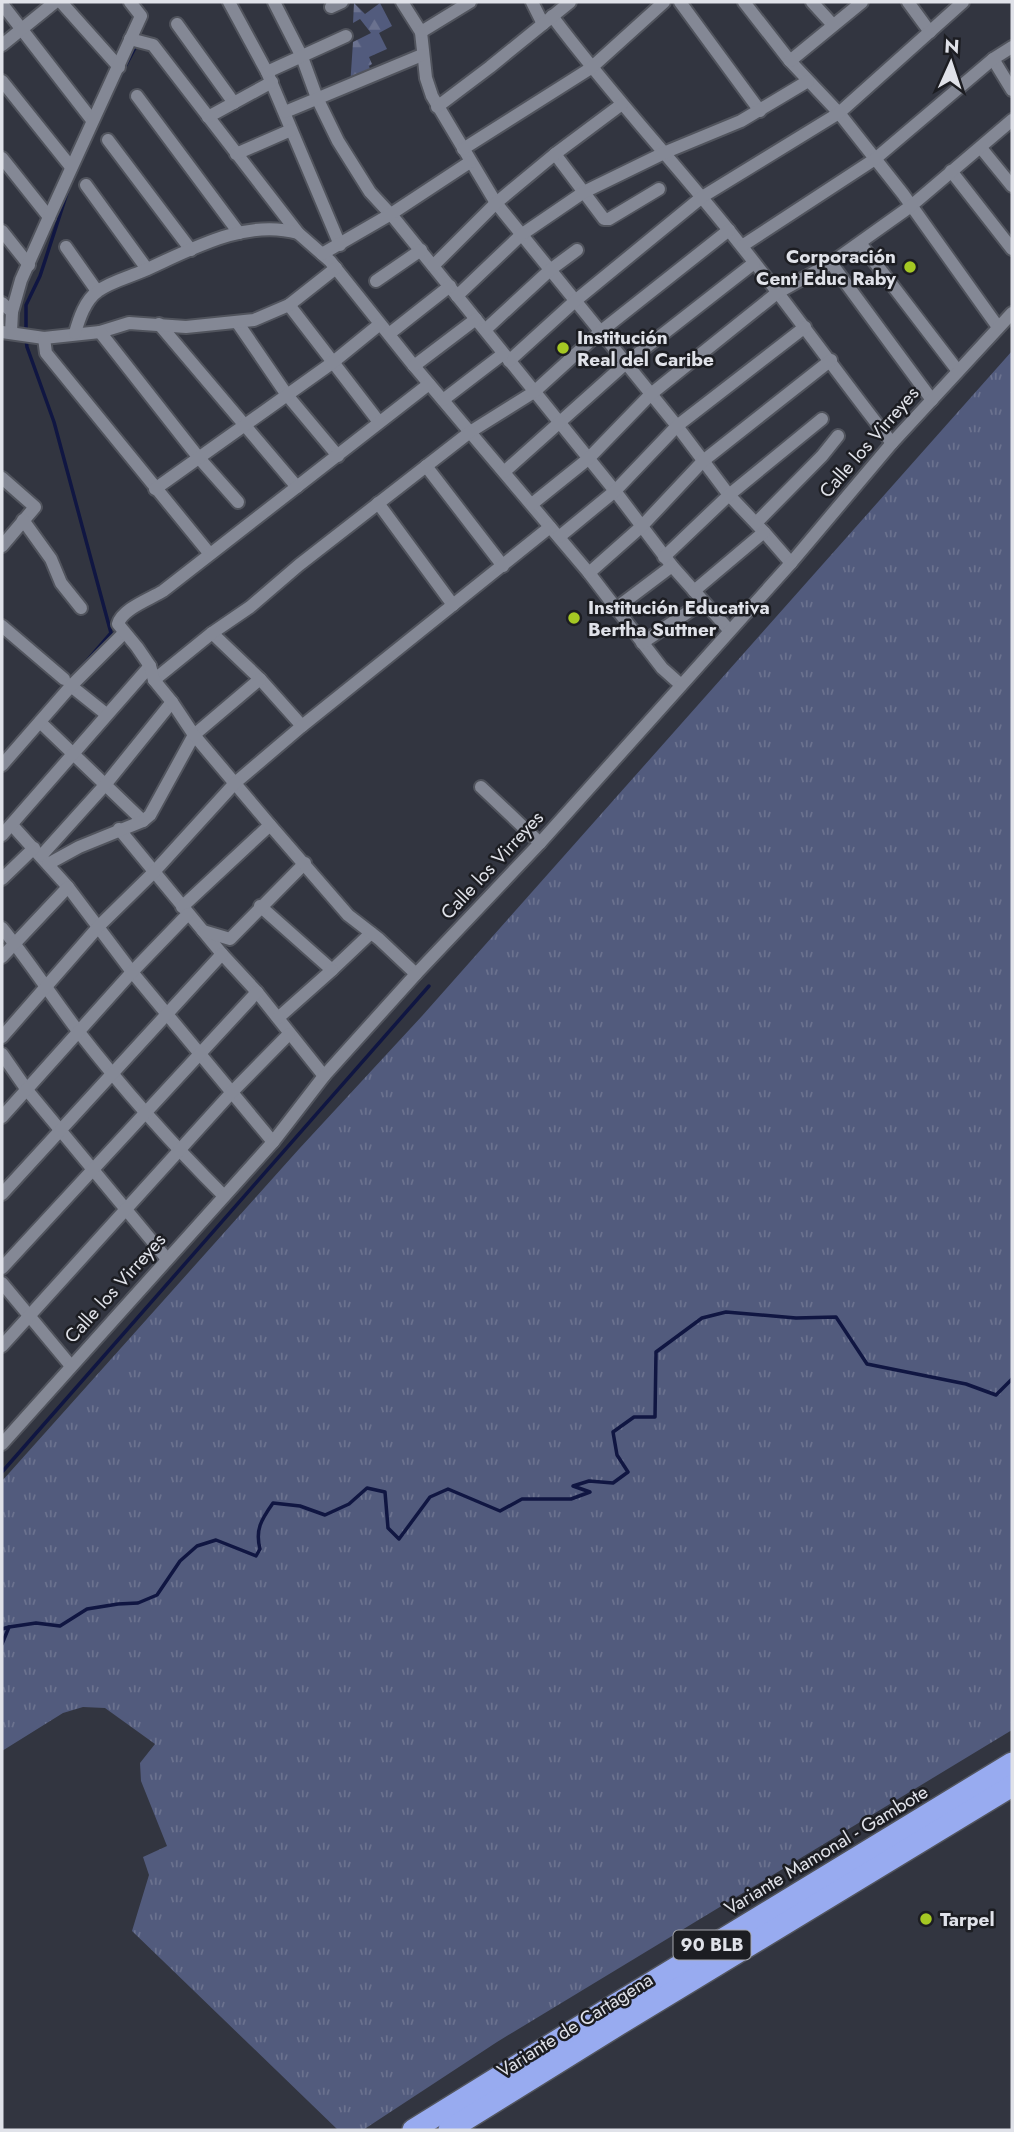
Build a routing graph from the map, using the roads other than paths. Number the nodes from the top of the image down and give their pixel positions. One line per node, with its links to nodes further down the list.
1 (55, 2): 21 (street)
2 (61, 2): 32 (street)
3 (130, 2): 25 (street)
4 (229, 2): 34 (street)
5 (274, 2): 29 (street)
6 (402, 2): 22 (street)
7 (470, 2): 22 (street)
8 (531, 2): 18 (street)
9 (570, 2): 18 (street)
10 (664, 2): 33 (street)
11 (680, 2): 43 (street)
12 (744, 2): 31 (street)
13 (812, 2): 20 (street)
14 (862, 2): 20 (street)
15 (908, 2): 23 (street)
16 (963, 2): 23 (street)
17 (2, 4): 21 (street)
18 (548, 20): 33 (street); 42 (street)
19 (177, 24): 40 (street)
20 (833, 25): 31 (street)
21 (21, 31): 26 (street); 47 (street)
22 (421, 32): 28 (street)
23 (930, 32): 45 (street)
24 (346, 36): 29 (street)
25 (130, 40): 32 (street); 46 (street)
26 (2, 45)
27 (1012, 47): 30 (street)
28 (422, 55): 39 (street); 42 (street)
29 (302, 57): 34 (street); 39 (street)
30 (993, 59): 37 (street); 57 (street)
31 (790, 61): 36 (street)
32 (119, 67): 47 (street)
33 (591, 68): 41 (street); 51 (street)
34 (270, 77): 40 (street); 44 (street)
35 (2, 81): 59 (street)
36 (808, 81): 43 (street); 45 (street)
37 (1012, 90)
38 (137, 96): 72 (street)
39 (317, 98): 44 (street); 68 (street)
40 (234, 103): 46 (street)
41 (622, 104): 53 (street); 55 (street)
42 (437, 107): 51 (street)
43 (760, 111): 53 (street)
44 (285, 112): 49 (street)
45 (839, 113): 57 (street); 65 (street)
46 (208, 117): 54 (street)
47 (92, 120): 59 (street)
48 (1012, 120): 52 (street)
49 (291, 130): 54 (street); 76 (street)
50 (108, 140): 80 (street)
51 (463, 149): 58 (street)
52 (981, 149): 60 (street); 62 (street)
53 (666, 152): 64 (street); 65 (street)
54 (236, 155): 73 (street)
55 (555, 155): 64 (street); 66 (street)
56 (2, 158): 69 (street)
57 (875, 159): 67 (street); 77 (street)
58 (470, 162): 66 (street); 68 (street)
59 (71, 167): 69 (street)
60 (951, 171): 67 (street); 79 (street)
61 (86, 185): 89 (street)
62 (1012, 186)
63 (659, 189): 64 (street)
64 (584, 192): 74 (street)
65 (702, 197): 70 (street); 95 (street)
66 (496, 204): 74 (street); 87 (street)
67 (911, 206): 75 (street); 103 (street)
68 (391, 214): 76 (street); 81 (street)
69 (49, 216): 86 (street)
70 (729, 230): 77 (street); 107 (street)
71 (2, 231): 86 (street)
72 (239, 233): 73 (street); 80 (street)
73 (298, 233): 83 (street)
74 (521, 234): 90 (street); 93 (street)
75 (860, 243): 85 (street); 115 (street)
76 (340, 245): 83 (street)
77 (742, 246): 84 (street)
78 (66, 247): 92 (street)
79 (1012, 249)
80 (191, 250): 89 (street)
81 (421, 250): 87 (street); 91 (street)
82 (577, 250): 90 (street)
83 (322, 254): 88 (street)
84 (754, 263): 94 (street); 113 (street)
85 (831, 263): 94 (street); 121 (street)
86 (29, 265): 97 (street)
87 (433, 266): 93 (street)
88 (336, 268): 96 (street); 104 (street)
89 (147, 269): 92 (street)
90 (550, 270): 95 (street); 105 (street)
91 (376, 281)
92 (97, 291): 108 (street)
93 (454, 291): 99 (street); 104 (street)
94 (777, 293): 102 (street); 118 (street)
95 (575, 301): 107 (street); 110 (street)
96 (289, 304): 100 (street); 112 (street)
97 (7, 307): 109 (street)
98 (1012, 313): 103 (street, Calle los Virreyes)
99 (476, 319): 105 (street); 114 (street)
100 (237, 322): 101 (street); 119 (street)
101 (159, 324): 106 (street); 124 (street)
102 (805, 327): 111 (street); 126 (street)
103 (998, 327): 115 (street, Calle los Virreyes)
104 (385, 329): 112 (street); 114 (street)
105 (485, 330): 110 (street)
106 (100, 332): 108 (street); 131 (street)
107 (600, 332): 113 (street); 117 (street)
108 (75, 333): 109 (street)
109 (22, 334): 138 (street)
110 (506, 358): 117 (street); 120 (street)
111 (831, 360): 129 (street); 133 (street)
112 (332, 363): 119 (street); 123 (street)
113 (626, 363): 118 (street); 125 (street)
114 (414, 366): 116 (street)
115 (958, 371): 121 (street, Calle los Virreyes)
116 (429, 384): 120 (street); 123 (street)
117 (534, 392): 125 (street); 127 (street)
118 (651, 394): 126 (street); 132 (street)
119 (287, 395): 124 (street); 130 (street)
120 (443, 400): 127 (street)
121 (932, 400): 129 (street, Calle los Virreyes)
122 (822, 419): 140 (street)
123 (379, 422): 130 (street)
124 (244, 424): 131 (street); 137 (street)
125 (560, 425): 132 (street); 135 (street)
126 (677, 426): 133 (street); 139 (street)
127 (470, 432): 134 (street); 135 (street)
128 (838, 436): 146 (street)
129 (892, 443): 151 (street, Calle los Virreyes)
130 (338, 456): 137 (street)
131 (199, 458): 138 (street); 141 (street)
132 (588, 459): 139 (street); 143 (street)
133 (703, 461): 140 (street); 145 (street)
134 (426, 466): 142 (street); 152 (street)
135 (504, 472): 143 (street)
136 (2, 478): 144 (street)
137 (297, 487): 149 (street)
138 (155, 489): 149 (street)
139 (615, 491): 145 (street); 147 (street)
140 (729, 495): 146 (street); 150 (street)
141 (238, 502)
142 (378, 503): 155 (street); 161 (street)
143 (532, 504): 147 (street)
144 (23, 520): 148 (street); 156 (street)
145 (642, 526): 150 (street); 153 (street)
146 (760, 527): 151 (street); 154 (street)
147 (554, 532): 152 (street); 153 (street)
148 (2, 546)
149 (209, 553): 160 (street)
150 (668, 561): 154 (street); 157 (street)
151 (791, 563): 159 (street, Calle los Virreyes)
152 (503, 566): 155 (street)
153 (589, 573): 157 (street)
154 (699, 596): 159 (street); 162 (street)
155 (453, 606): 171 (street)
156 (81, 608)
157 (615, 609): 162 (street)
158 (2, 626): 166 (street)
159 (729, 630): 167 (street, Calle los Virreyes)
160 (124, 633): 163 (street); 166 (street)
161 (212, 633): 164 (street); 165 (street)
162 (642, 643): 167 (street)
163 (150, 666): 165 (street); 169 (street)
164 (260, 679): 171 (street); 172 (street)
165 (154, 680): 168 (street)
166 (68, 682): 169 (street); 170 (street)
167 (681, 685): 183 (street, Calle los Virreyes)
168 (172, 702): 172 (street); 176 (street)
169 (106, 714): 173 (street)
170 (40, 722): 173 (street); 174 (street)
171 (302, 726): 175 (street)
172 (194, 735): 175 (street); 178 (street)
173 (74, 754): 176 (street); 179 (street)
174 (2, 765)
175 (235, 783): 180 (street); 186 (street)
176 (104, 785): 178 (street); 184 (street)
177 (481, 787): 183 (street)
178 (143, 821): 181 (street)
179 (12, 824): 182 (street); 184 (street)
180 (270, 825): 185 (street); 190 (street)
181 (119, 830): 184 (street); 186 (street)
182 (2, 835)
183 (540, 843): 201 (street, Calle los Virreyes)
184 (41, 856): 187 (street); 188 (street)
185 (305, 863): 189 (street); 194 (street)
186 (153, 873): 190 (street); 191 (street)
187 (2, 879)
188 (68, 887): 191 (street); 196 (street)
189 (260, 905): 195 (street); 199 (street)
190 (185, 910): 193 (street); 200 (street)
191 (99, 926): 200 (street); 202 (street)
192 (2, 928): 196 (street)
193 (203, 930): 195 (street); 197 (street)
194 (371, 933): 199 (street); 201 (street)
195 (230, 939): 197 (street)
196 (14, 943): 198 (street); 202 (street)
197 (221, 953): 203 (street); 204 (street)
198 (2, 957)
199 (332, 970): 205 (street)
200 (132, 972): 204 (street); 206 (street)
201 (416, 974): 212 (street, Calle los Virreyes)
202 (47, 987): 206 (street); 208 (street)
203 (257, 992): 205 (street); 209 (street)
204 (166, 1013): 209 (street); 211 (street)
205 (278, 1018): 207 (street)
206 (78, 1031): 211 (street); 213 (street)
207 (289, 1034): 212 (street); 214 (street)
208 (2, 1037)
209 (199, 1053): 214 (street); 215 (street)
210 (2, 1054): 213 (street)
211 (112, 1072): 215 (street); 217 (street)
212 (324, 1076): 218 (street, Calle los Virreyes)
213 (27, 1090): 216 (street); 217 (street)
214 (233, 1091): 218 (street); 219 (street)
215 (146, 1113): 219 (street); 220 (street)
216 (2, 1117)
217 (60, 1130): 220 (street); 221 (street)
218 (273, 1142): 222 (street, Calle los Virreyes)
219 (179, 1151): 222 (street); 223 (street)
220 (92, 1169): 223 (street); 225 (street)
221 (2, 1194)
222 (224, 1196): 224 (street, Calle los Virreyes)
223 (125, 1211): 224 (street); 227 (street)
224 (167, 1259): 229 (street, Calle los Virreyes)
225 (2, 1268)
226 (2, 1283): 227 (street)
227 (29, 1316): 228 (street); 229 (street)
228 (2, 1346)
229 (71, 1366): 230 (street, Calle los Virreyes)
230 (2, 1444)
231 (1012, 1763): 233 (highway, Variante Mamonal - Gambote / 90 BLB)
232 (1012, 1786): 234 (highway, Variante de Cartagena)
233 (414, 2130)
234 (449, 2130)

